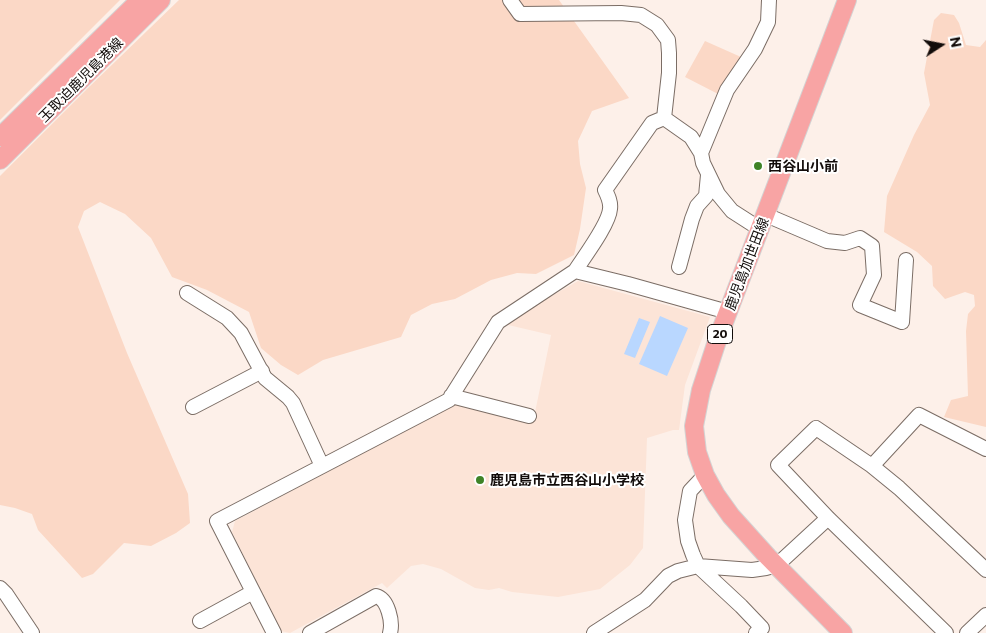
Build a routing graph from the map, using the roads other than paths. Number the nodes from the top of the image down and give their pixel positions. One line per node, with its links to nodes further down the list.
1 (140, 0): 6 (main road, 玉取迫鹿児島港線)
2 (162, 0): 6 (main road, 玉取迫鹿児島港線)
3 (510, 0): 7 (street)
4 (769, 0): 9 (street)
5 (847, 0): 12 (main road, 鹿児島加世田線 / 20)
6 (75, 73): 8 (main road, 玉取迫鹿児島港線); 10 (main road, 玉取迫鹿児島港線)
7 (664, 118): 9 (street); 15 (street)
8 (0, 137)
9 (701, 154): 11 (street)
10 (0, 160)
11 (708, 175): 12 (street); 14 (street)
12 (763, 222): 13 (street); 17 (main road, 鹿児島加世田線 / 20)
13 (906, 260)
14 (679, 267)
15 (576, 271): 17 (street); 19 (street)
16 (187, 293): 18 (street)
17 (728, 312): 25 (main road, 鹿児島加世田線 / 20)
18 (262, 371): 20 (street); 23 (street)
19 (451, 396): 21 (street); 23 (street)
20 (193, 406)
21 (529, 416)
22 (986, 449): 24 (street)
23 (322, 466): 31 (street)
24 (872, 466): 26 (street); 29 (street)
25 (705, 475): 27 (main road, 鹿児島加世田線 / 20); 28 (street)
26 (828, 518): 27 (street); 41 (street)
27 (777, 565): 28 (street); 40 (main road, 鹿児島加世田線 / 20)
28 (698, 566): 38 (street); 39 (street)
29 (986, 570)
30 (0, 588): 34 (street)
31 (253, 592): 33 (street); 35 (street)
32 (986, 615): 42 (street)
33 (200, 621)
34 (32, 633)
35 (274, 633)
36 (310, 633): 37 (street)
37 (390, 633)
38 (596, 633)
39 (756, 633)
40 (843, 633)
41 (946, 633)
42 (967, 633)

